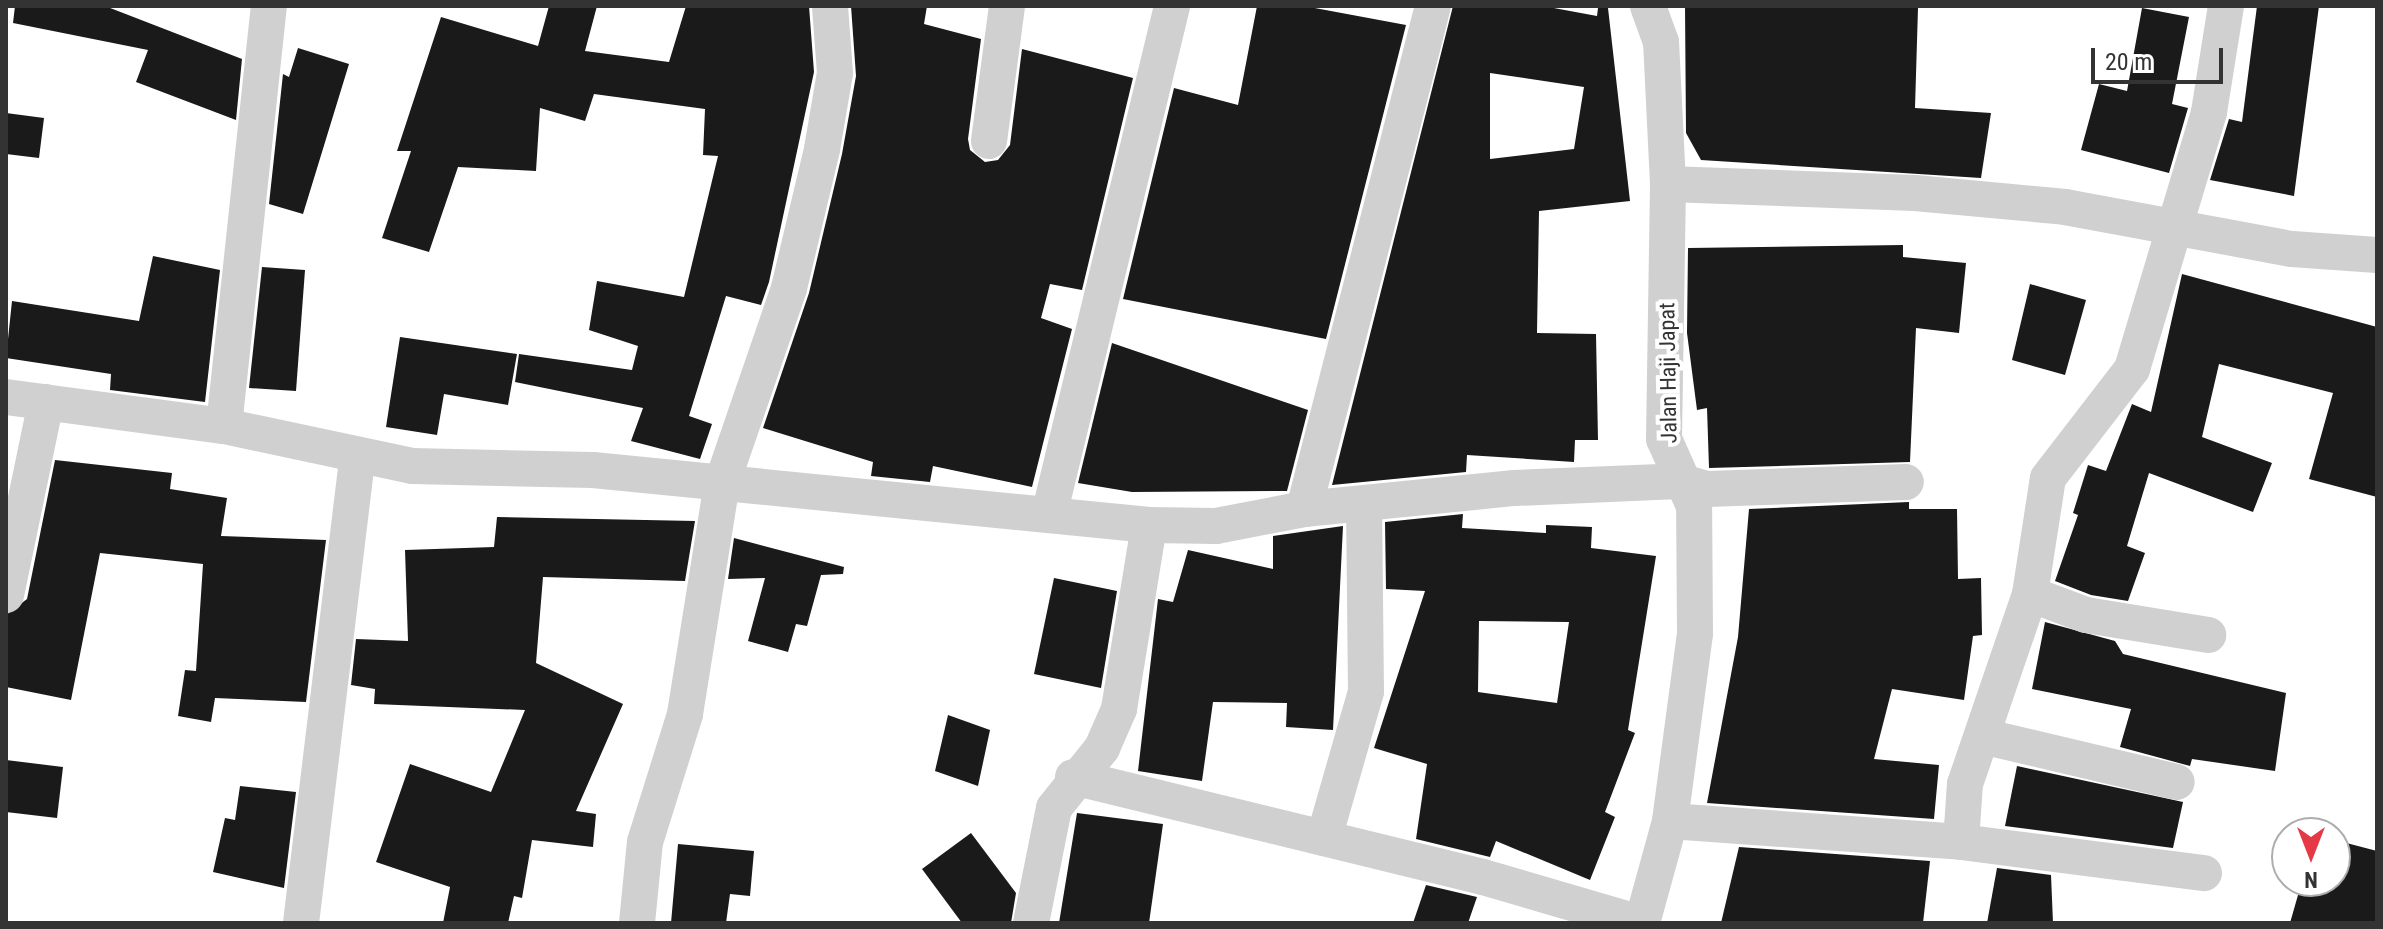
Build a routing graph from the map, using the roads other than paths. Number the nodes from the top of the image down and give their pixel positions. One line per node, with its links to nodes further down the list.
1 (269, 6): 14 (street)
2 (830, 6): 18 (street)
3 (1007, 6): 8 (street)
4 (1172, 6): 21 (street)
5 (1433, 6): 20 (street)
6 (1648, 6): 9 (street, Jalan Haji Japat)
7 (2226, 6): 10 (street)
8 (989, 141)
9 (1668, 184): 10 (street); 16 (street, Jalan Haji Japat)
10 (2176, 226): 11 (street); 23 (street)
11 (2377, 255)
12 (6, 397): 13 (street)
13 (46, 402): 14 (street); 24 (street)
14 (224, 426): 15 (street)
15 (357, 457): 18 (street); 33 (street)
16 (1679, 481): 17 (street); 19 (street); 29 (street, Jalan Haji Japat)
17 (1906, 482)
18 (722, 483): 21 (street); 34 (street)
19 (1364, 504): 20 (street); 30 (street)
20 (1304, 509): 22 (street)
21 (1049, 515): 22 (street)
22 (1149, 525): 27 (street)
23 (2030, 594): 25 (street); 26 (street)
24 (6, 595)
25 (2208, 635)
26 (1982, 736): 28 (street); 31 (street)
27 (1073, 777): 30 (street); 35 (street)
28 (2177, 782)
29 (1670, 821): 31 (street); 36 (street, Jalan Haji Japat)
30 (1324, 838): 36 (street)
31 (1961, 842): 32 (street)
32 (2204, 873)
33 (301, 923)
34 (637, 923)
35 (1031, 923)
36 (1641, 923)

